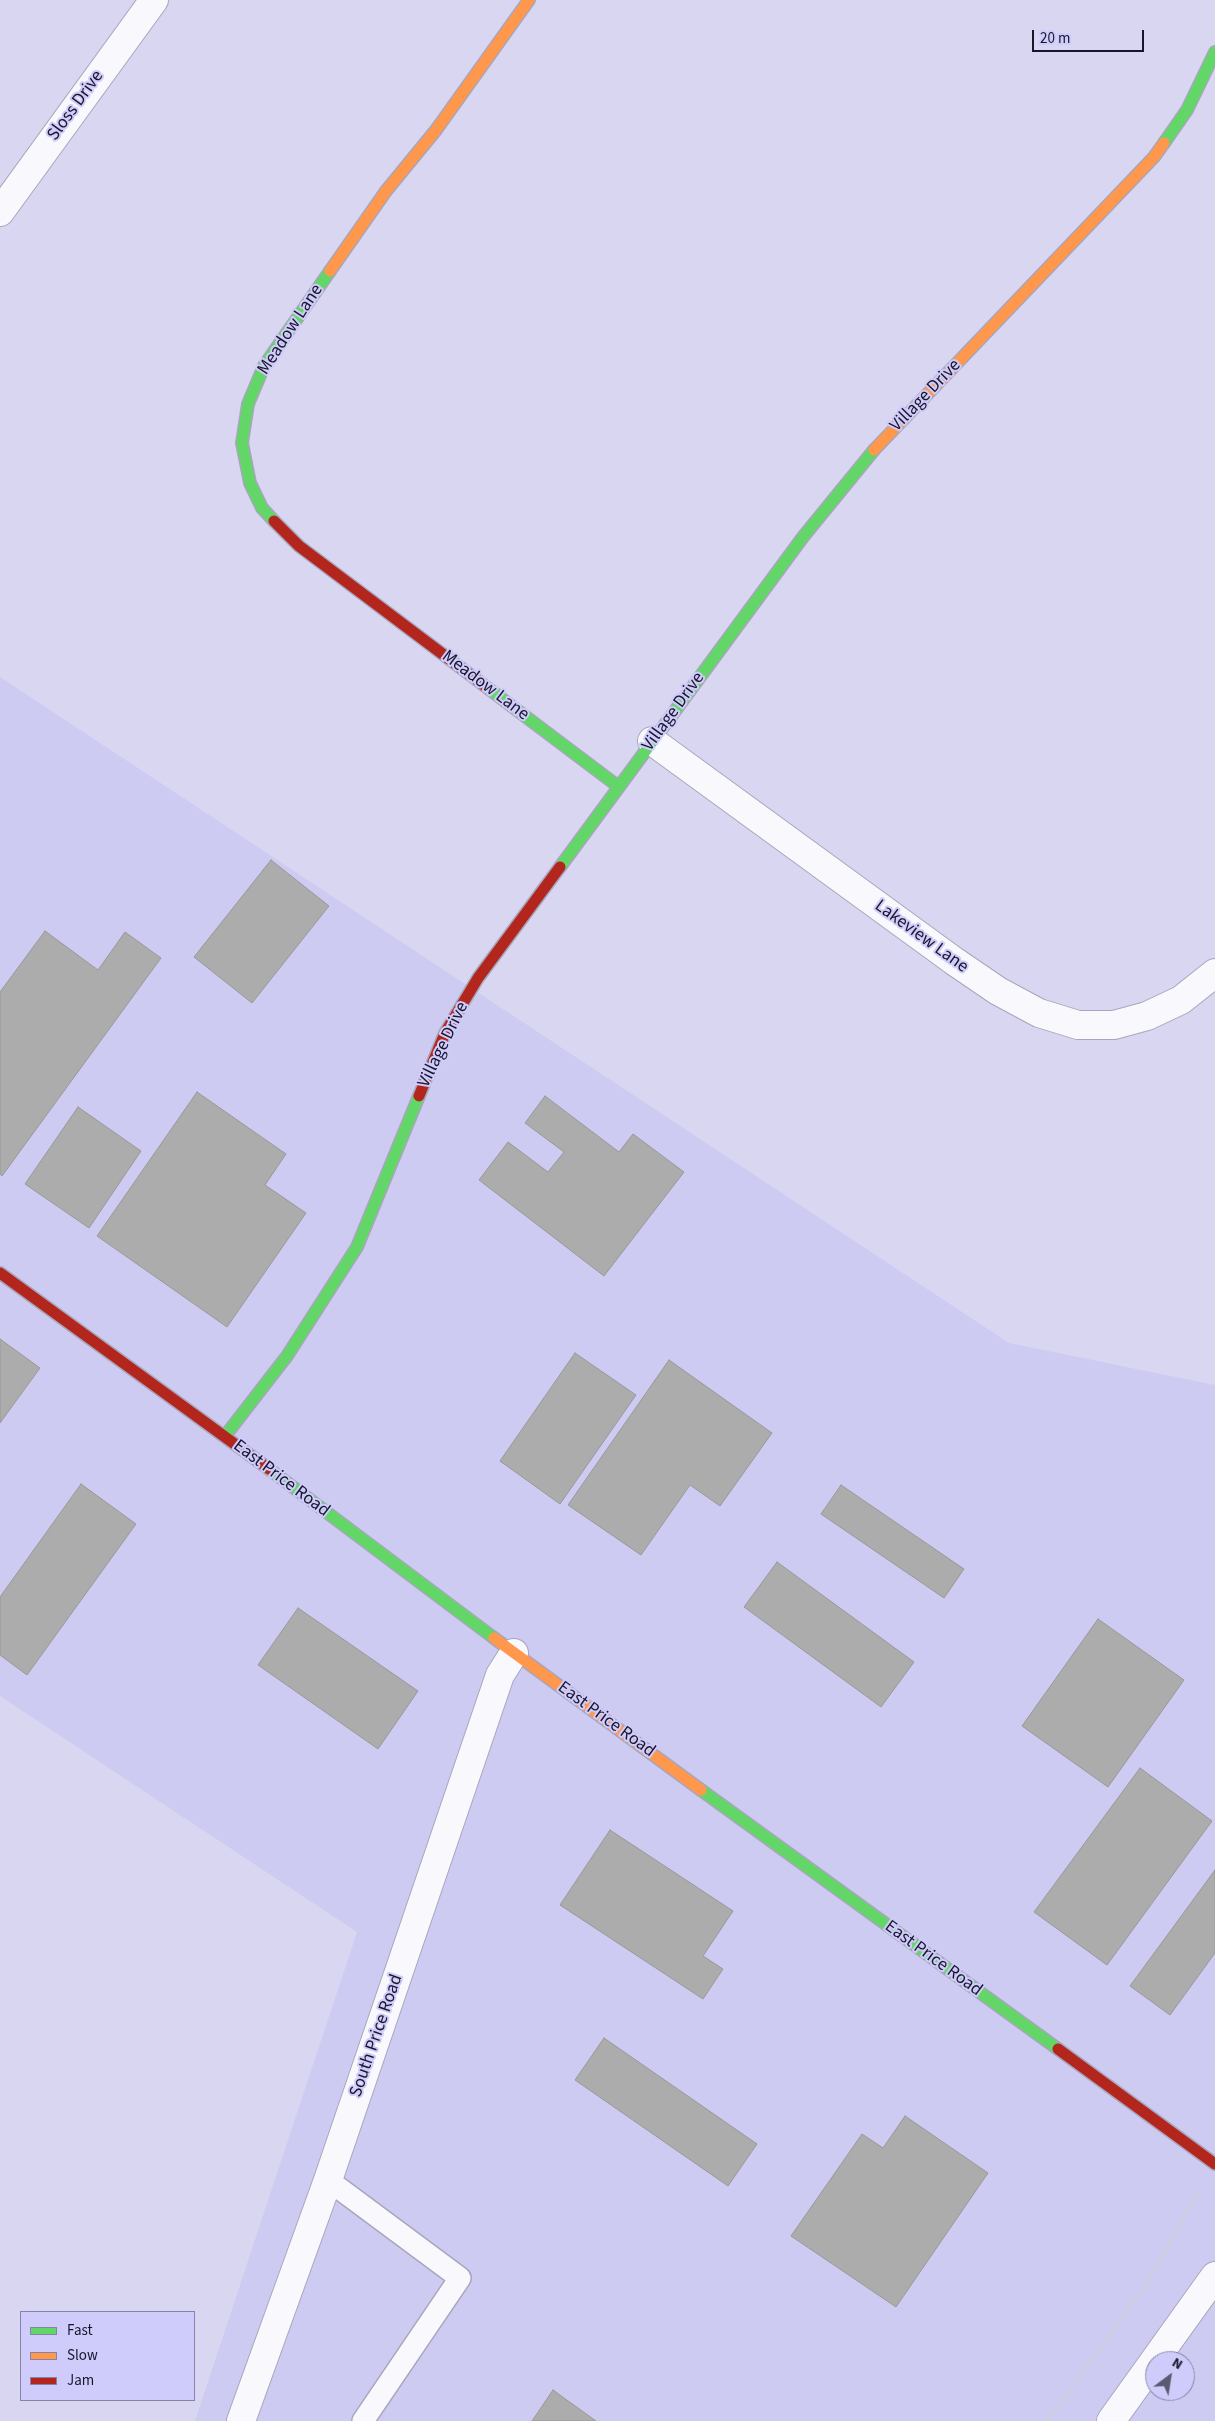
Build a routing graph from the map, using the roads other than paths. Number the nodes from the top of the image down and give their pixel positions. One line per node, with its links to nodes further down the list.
1 (154, 0): 4 (street, Sloss Drive)
2 (529, 0): 6 (street, Meadow Lane)
3 (1215, 52): 5 (street, Village Drive)
4 (0, 212)
5 (652, 742): 6 (street, Village Drive); 7 (street, Lakeview Lane)
6 (619, 787): 9 (street, Village Drive)
7 (1215, 973)
8 (0, 1273): 9 (street, East Price Road)
9 (224, 1436): 10 (street, East Price Road)
10 (514, 1653): 11 (street, East Price Road); 12 (street, South Price Road)
11 (1215, 2164)
12 (328, 2180): 14 (street, South Price Road); 15 (lane)
13 (1215, 2276): 16 (street)
14 (241, 2421)
15 (363, 2421)
16 (1111, 2421)

